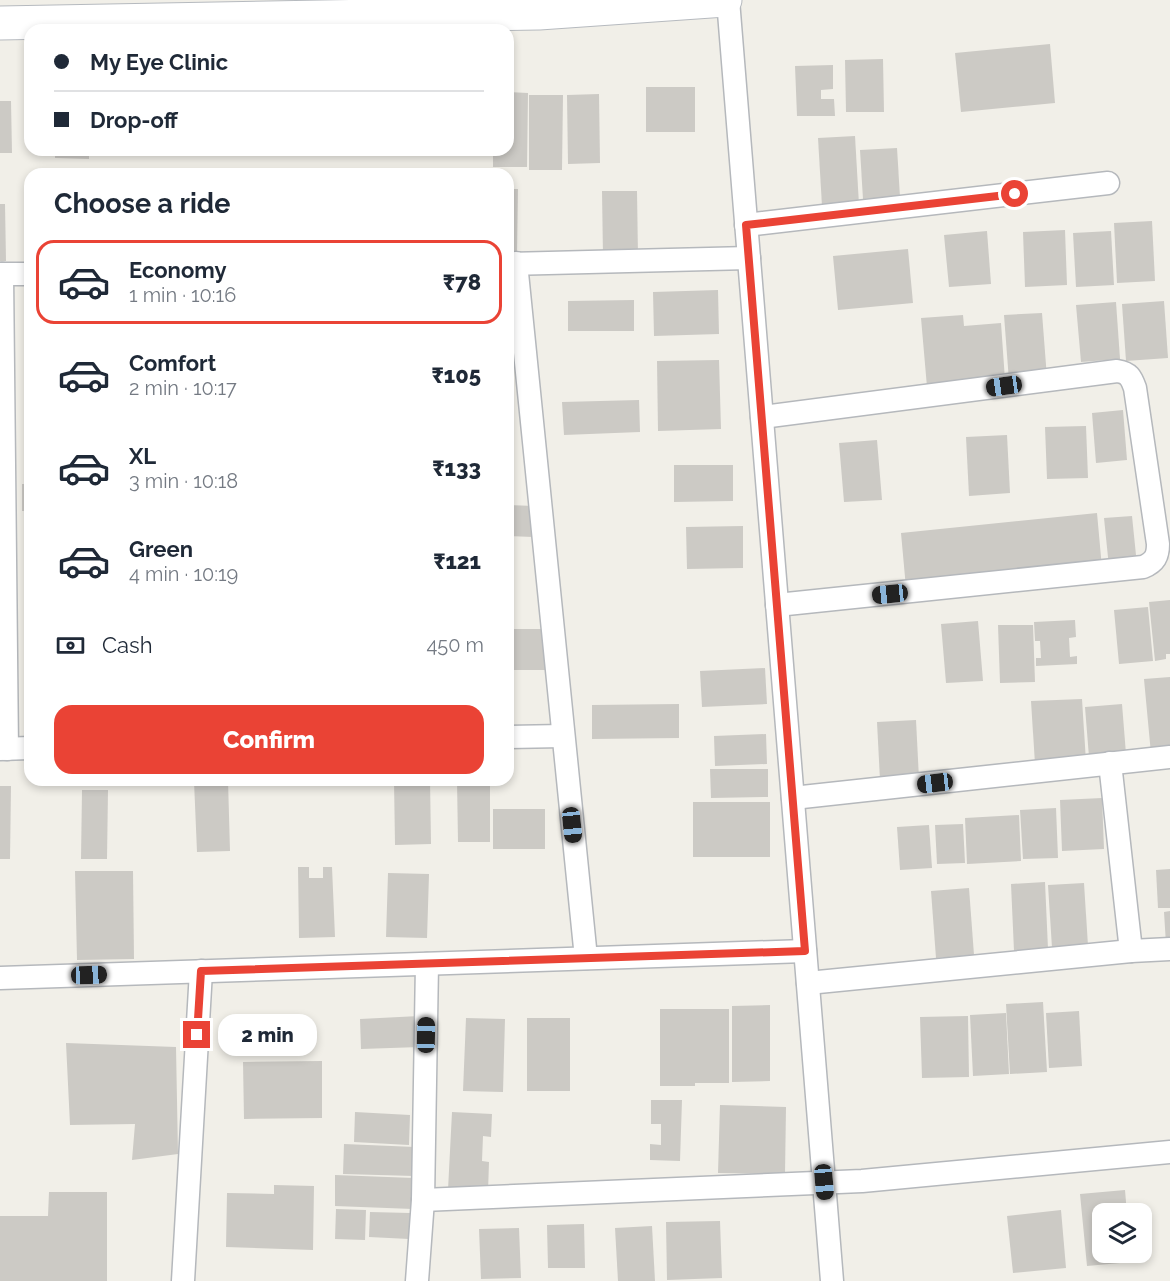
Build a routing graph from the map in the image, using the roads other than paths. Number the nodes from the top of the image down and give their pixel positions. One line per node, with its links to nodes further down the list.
1 (726, 0): 2 (street); 5 (street)
2 (433, 7): 3 (street)
3 (0, 22)
4 (1108, 183): 5 (street)
5 (746, 225): 6 (street)
6 (749, 258): 7 (street); 11 (street)
7 (514, 263)
8 (1, 274): 9 (street); 16 (street)
9 (24, 274)
10 (514, 282): 13 (street)
11 (762, 417): 12 (street); 12 (street)
12 (777, 605): 19 (street)
13 (563, 736): 14 (street); 23 (street)
14 (514, 737)
15 (24, 748): 16 (street)
16 (4, 749)
17 (1170, 757): 18 (street)
18 (1110, 763): 19 (street); 22 (street)
19 (793, 798): 21 (street)
20 (1170, 949): 22 (street)
21 (805, 951): 23 (street); 27 (street)
22 (1131, 951): 27 (street)
23 (586, 958): 24 (street)
24 (427, 964): 25 (street); 30 (street)
25 (201, 971): 26 (street); 31 (street)
26 (0, 978)
27 (808, 983): 29 (street)
28 (1170, 1152): 29 (street)
29 (824, 1182): 30 (street); 33 (street)
30 (423, 1200): 32 (street)
31 (183, 1281)
32 (417, 1281)
33 (832, 1281)

